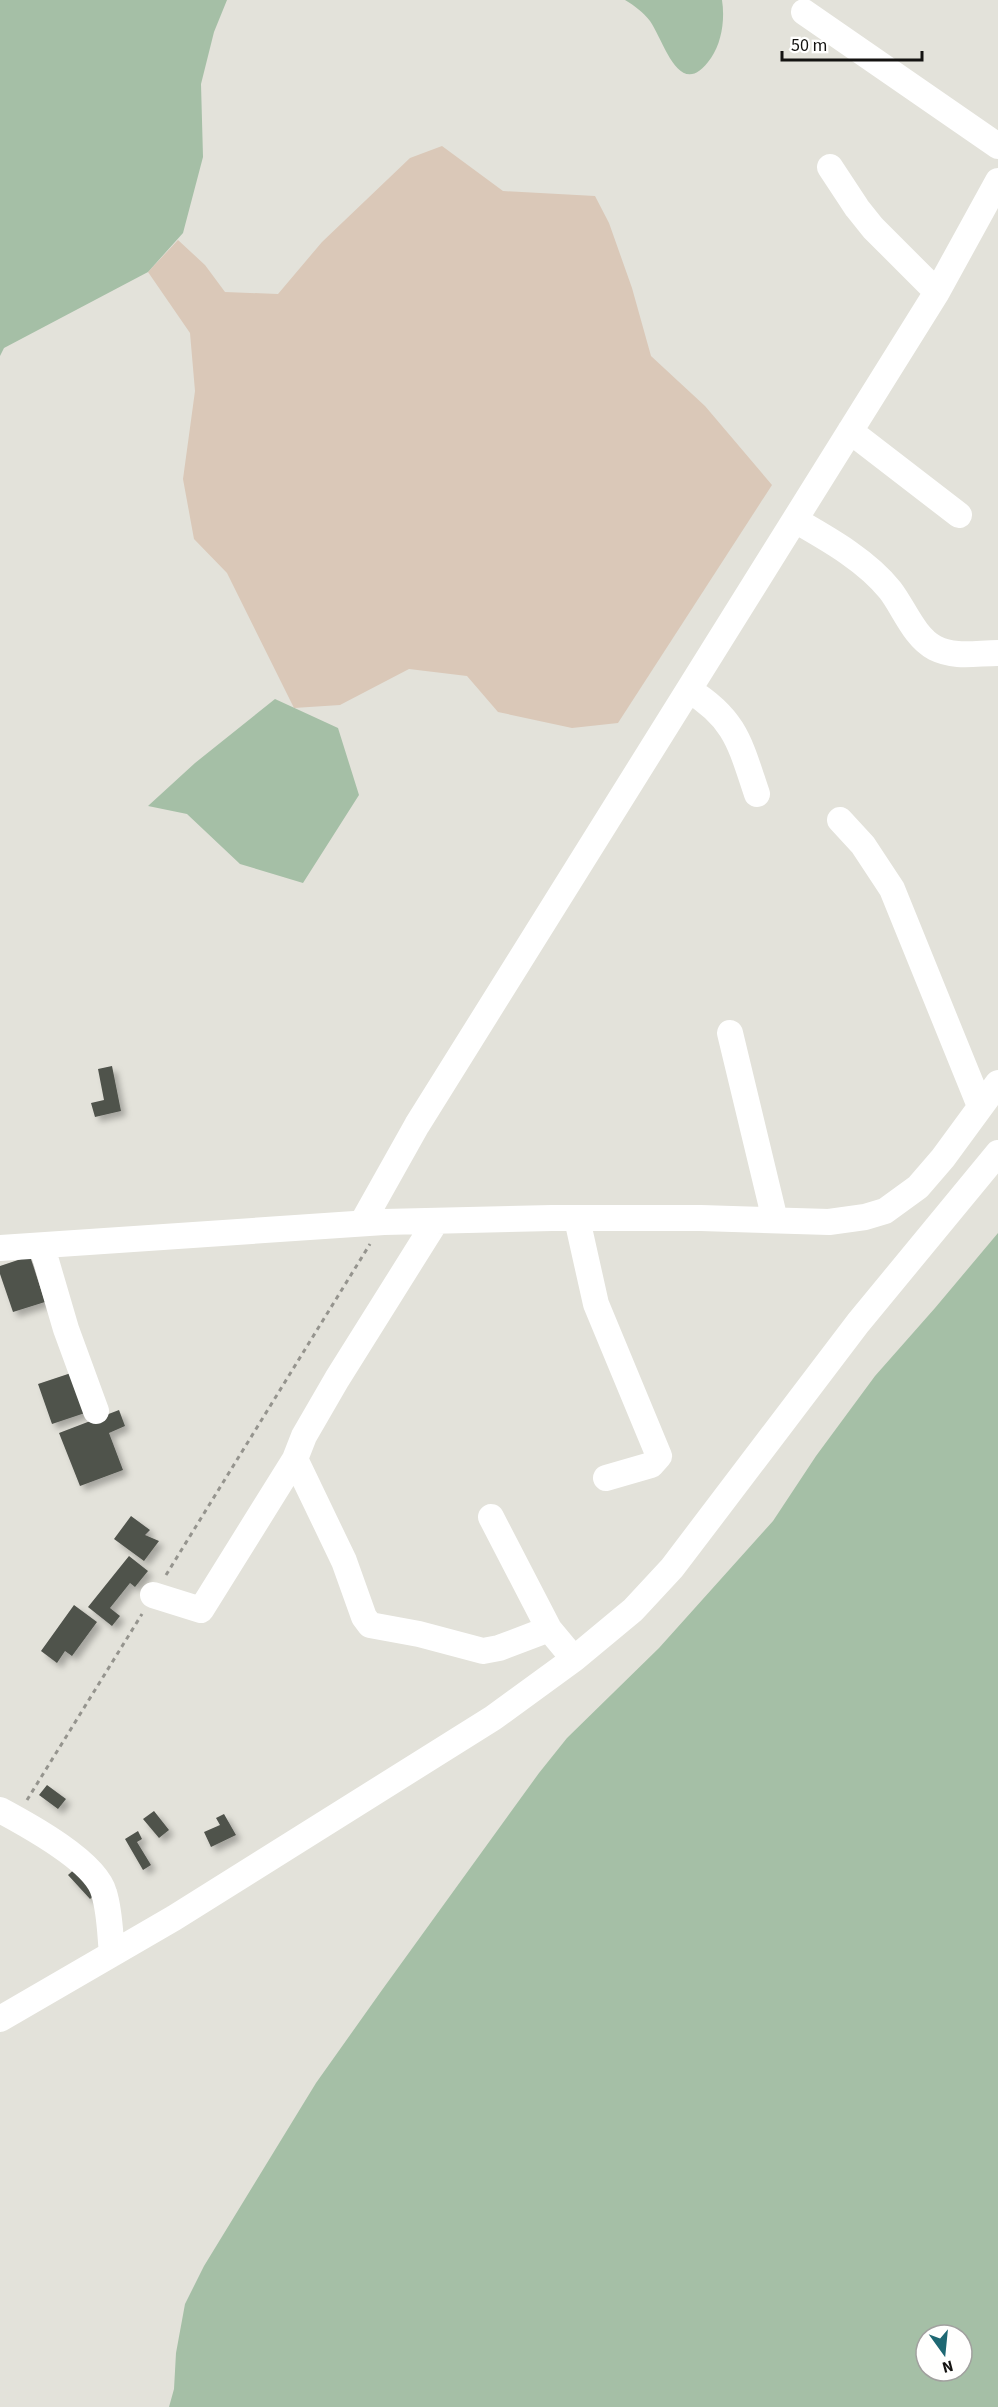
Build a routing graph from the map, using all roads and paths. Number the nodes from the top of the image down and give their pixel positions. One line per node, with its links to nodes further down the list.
1 (804, 12): 2 (street)
2 (998, 146)
3 (830, 167): 5 (street)
4 (998, 182): 5 (street)
5 (937, 292): 6 (street)
6 (850, 431): 7 (street); 8 (street)
7 (959, 515)
8 (795, 520): 9 (street); 10 (street)
9 (998, 653)
10 (689, 690): 11 (street); 20 (street)
11 (757, 794)
12 (840, 820): 15 (street)
13 (730, 1033): 18 (street)
14 (998, 1083): 15 (street)
15 (980, 1106): 18 (street)
16 (998, 1153): 29 (street)
17 (577, 1219): 18 (street); 19 (street); 25 (street)
18 (775, 1220)
19 (436, 1221): 20 (street); 24 (street)
20 (373, 1222): 21 (street); 27 (path)
21 (42, 1247): 22 (street); 23 (street)
22 (0, 1248)
23 (96, 1411)
24 (295, 1460): 27 (street); 28 (street)
25 (606, 1478)
26 (491, 1517): 28 (street)
27 (153, 1596): 30 (path)
28 (549, 1629): 29 (street)
29 (574, 1659): 31 (street)
30 (8, 1814): 31 (street)
31 (112, 1954): 32 (street)
32 (0, 2019)

